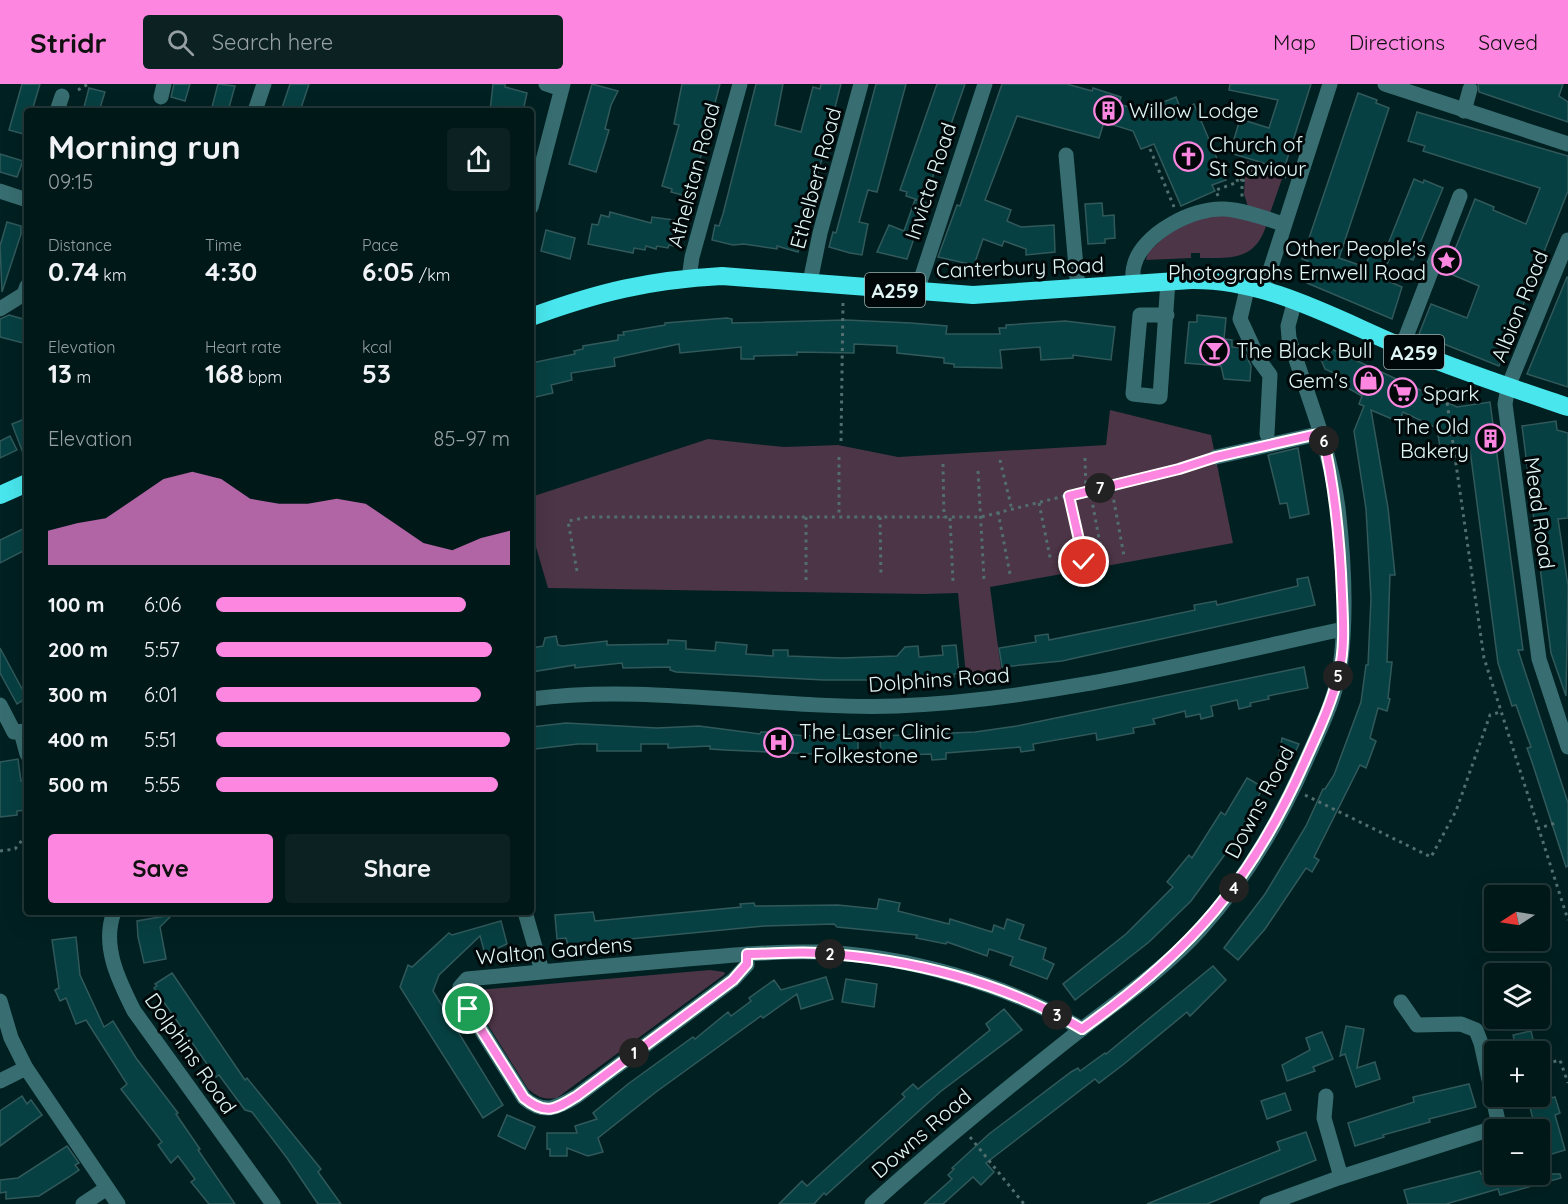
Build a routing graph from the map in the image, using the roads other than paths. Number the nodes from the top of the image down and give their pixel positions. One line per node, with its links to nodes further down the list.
1 (546, 84): 8 (street)
2 (740, 84): 23 (street, Athelstan Road)
3 (861, 84): 25 (street, Ethelbert Road)
4 (984, 84): 30 (street, Invicta Road)
5 (1330, 84): 20 (street)
6 (1385, 84): 13 (street)
7 (258, 85): 12 (street)
8 (562, 87): 17 (street)
9 (1470, 89): 13 (street)
10 (62, 96): 11 (street)
11 (58, 108)
12 (255, 108)
13 (1464, 111): 14 (street)
14 (1568, 144)
15 (1066, 155): 28 (street)
16 (0, 191): 19 (street)
17 (534, 195)
18 (1460, 196): 35 (street)
19 (24, 199)
20 (1283, 224): 26 (street); 27 (street)
21 (1568, 240): 22 (street, Albion Road)
22 (1564, 261): 36 (street, Albion Road)
23 (689, 278): 25 (highway, Canterbury Road / A259); 34 (highway, Canterbury Road / A259)
24 (1168, 281): 26 (highway, Canterbury Road / A259); 27 (highway, Canterbury Road / A259); 33 (street)
25 (810, 282): 30 (highway, Canterbury Road / A259)
26 (1133, 285): 28 (highway, Canterbury Road / A259)
27 (1256, 287): 31 (highway, A259); 39 (street)
28 (1078, 289): 30 (highway, Canterbury Road / A259)
29 (24, 291): 32 (street)
30 (917, 291)
31 (1295, 300): 35 (highway, A259); 38 (street, Downs Road)
32 (0, 309)
33 (1167, 315): 33 (street)
34 (534, 316)
35 (1402, 347): 36 (highway, A259)
36 (1508, 387): 37 (highway, A259); 46 (street, Mead Road)
37 (1568, 407)
38 (1322, 433): 40 (street); 43 (street, Downs Road)
39 (1267, 434)
40 (1216, 457)
41 (24, 484): 42 (highway)
42 (0, 495)
43 (1343, 629): 44 (street, Dolphins Road); 56 (street, Downs Road)
44 (534, 699)
45 (0, 705): 47 (street)
46 (1562, 707): 48 (street, Mead Road)
47 (15, 732): 49 (street)
48 (1568, 747)
49 (24, 748)
50 (114, 915): 66 (street, Dolphins Road)
51 (526, 915): 53 (street)
52 (747, 954): 53 (street, Walton Gardens); 53 (street, Walton Gardens); 56 (street, Walton Gardens)
53 (542, 971)
54 (0, 1000): 57 (street)
55 (1401, 1002): 60 (street)
56 (1082, 1029): 67 (street, Downs Road)
57 (27, 1068): 58 (street); 63 (street)
58 (0, 1081)
59 (1326, 1095): 62 (street)
60 (1497, 1119)
61 (1484, 1133): 62 (street)
62 (1341, 1177): 68 (street)
63 (107, 1188): 64 (street); 65 (street)
64 (83, 1204)
65 (117, 1204)
66 (273, 1204)
67 (872, 1204)
68 (1267, 1204)

